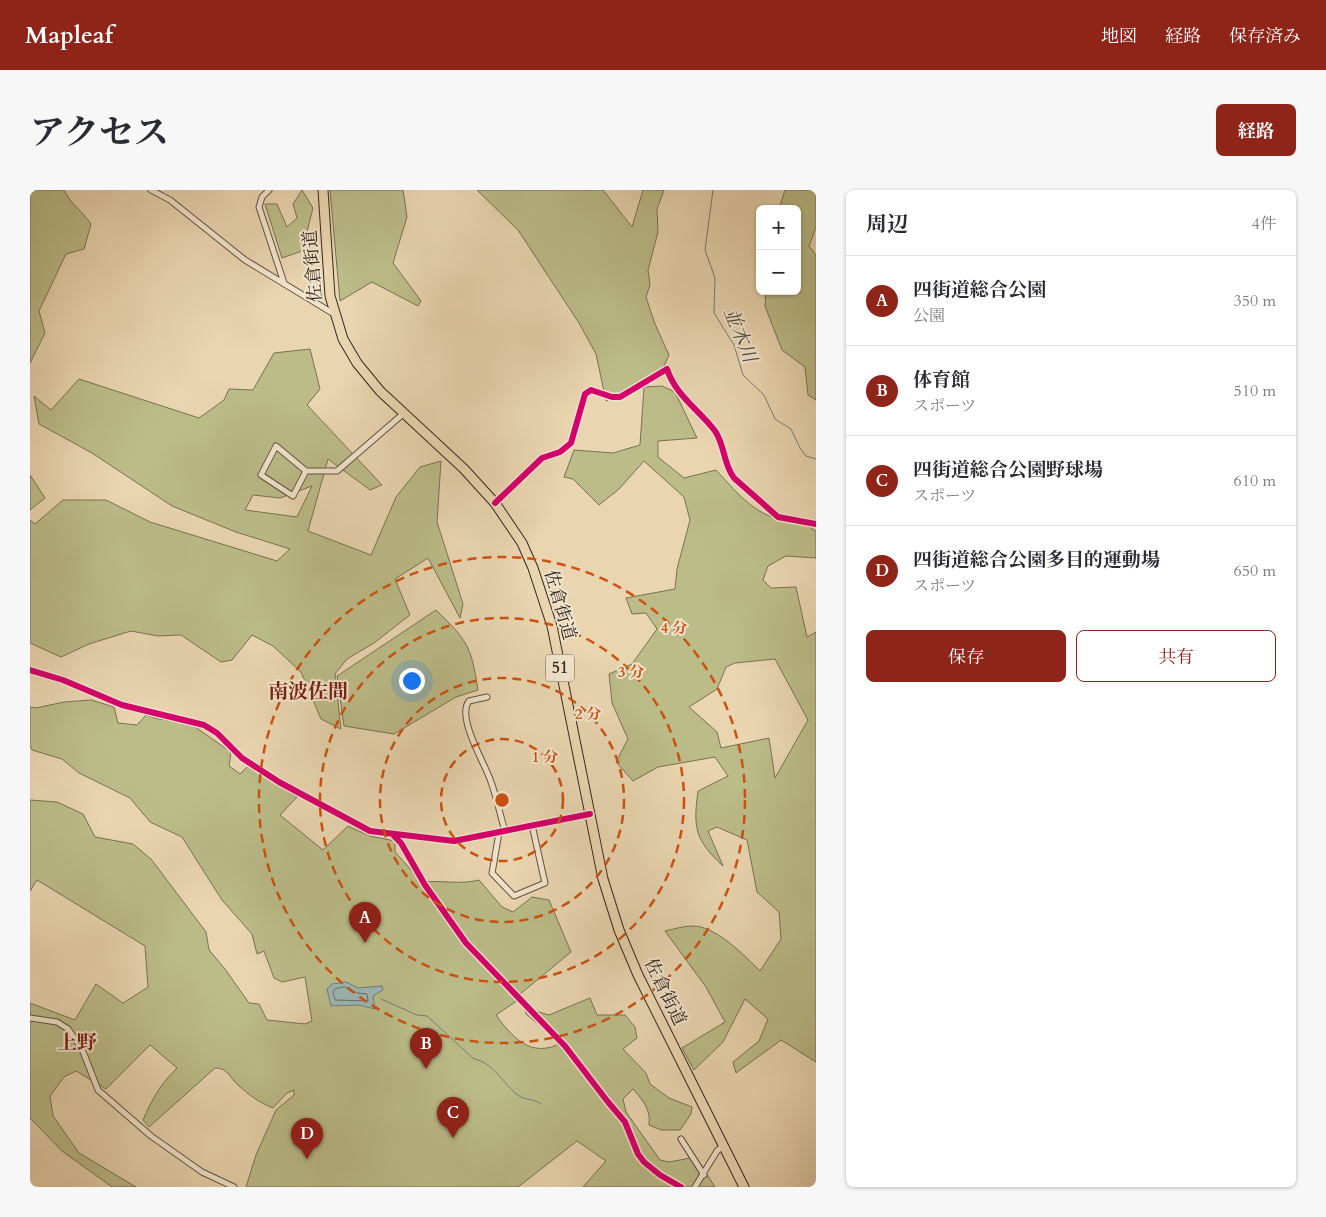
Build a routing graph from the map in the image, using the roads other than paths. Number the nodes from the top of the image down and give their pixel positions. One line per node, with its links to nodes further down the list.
1 (151, 190): 4 (street)
2 (269, 190): 4 (street)
3 (324, 190): 5 (highway, 佐倉街道 / 51)
4 (284, 283): 5 (street)
5 (334, 314): 6 (highway, 佐倉街道 / 51)
6 (403, 414): 7 (street); 8 (highway, 佐倉街道 / 51)
7 (306, 471): 7 (street)
8 (495, 503): 9 (street); 12 (highway, 佐倉街道 / 51)
9 (816, 524)
10 (30, 670): 15 (street)
11 (486, 697): 14 (street)
12 (590, 814): 13 (street); 18 (highway, 佐倉街道 / 51)
13 (532, 825): 14 (street); 14 (street)
14 (502, 832): 15 (street)
15 (395, 835): 21 (street)
16 (30, 1018): 20 (street)
17 (681, 1139): 19 (street)
18 (724, 1145): 19 (street); 23 (highway, 佐倉街道 / 51)
19 (704, 1175): 22 (street)
20 (234, 1187)
21 (681, 1187)
22 (695, 1187)
23 (744, 1187)

